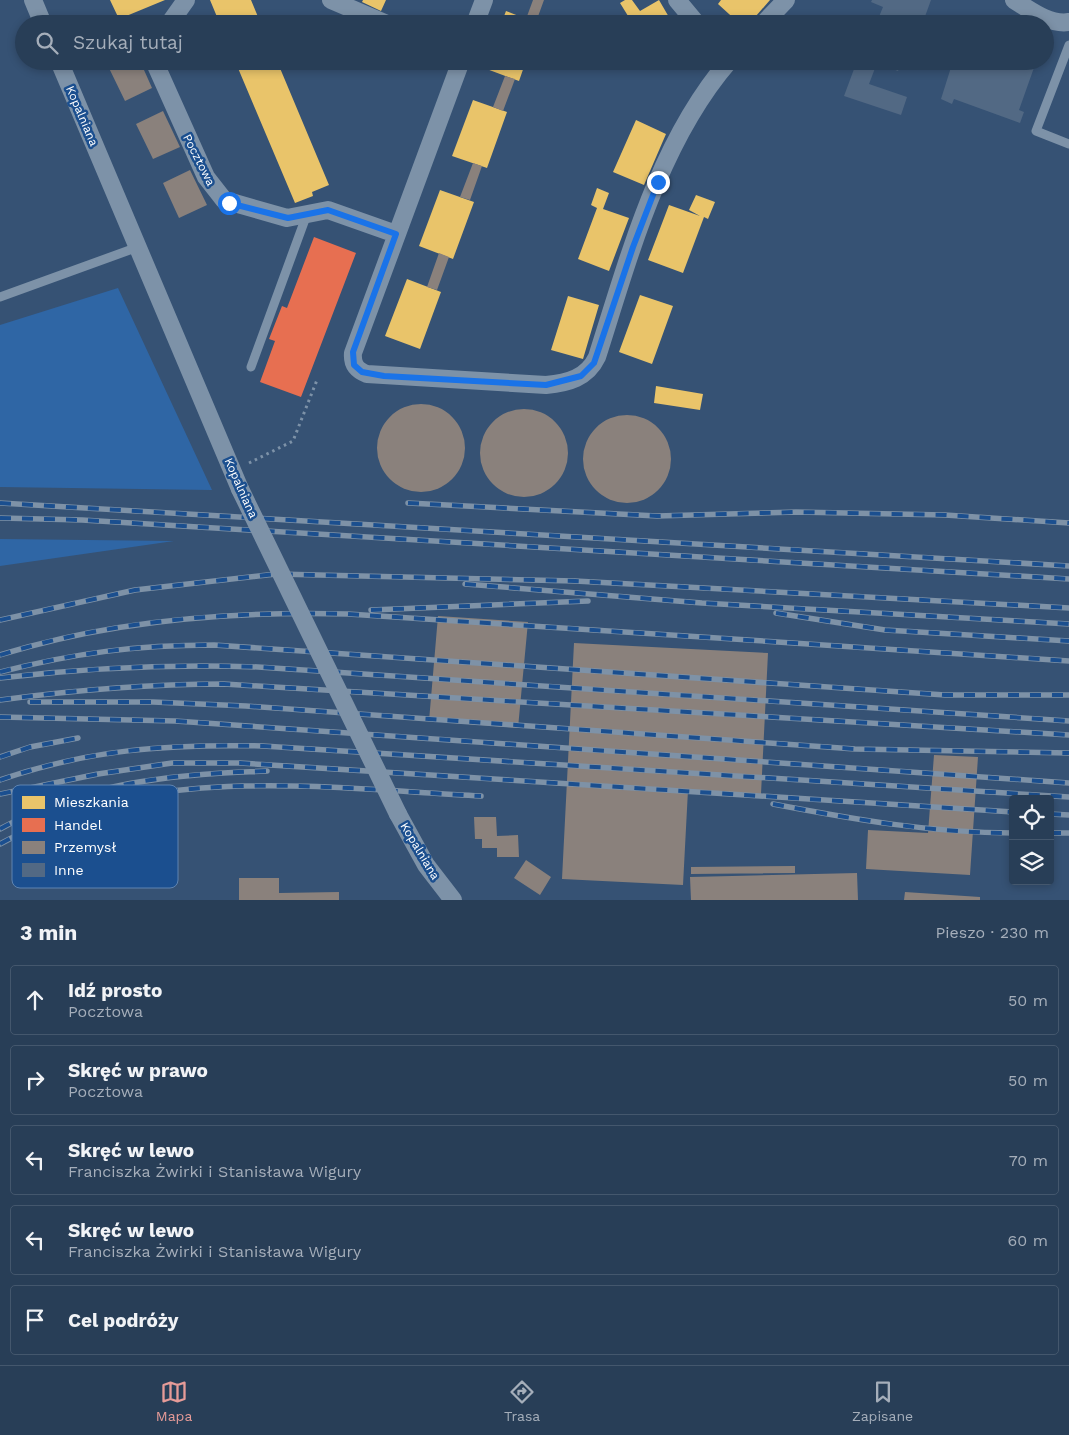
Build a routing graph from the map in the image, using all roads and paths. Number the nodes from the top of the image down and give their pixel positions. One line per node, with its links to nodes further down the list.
1 (33, 0): 8 (street)
2 (186, 0): 9 (street)
3 (331, 0): 10 (street)
4 (484, 0): 11 (street)
5 (677, 0): 12 (street)
6 (786, 0): 13 (street)
7 (1014, 0): 14 (street)
8 (39, 15)
9 (175, 15)
10 (366, 15)
11 (478, 15)
12 (690, 15)
13 (772, 15)
14 (1039, 15)
15 (1054, 21): 16 (street)
16 (1069, 22)
17 (1069, 45): 22 (lane)
18 (63, 70): 25 (street, Kopalniana)
19 (158, 70): 23 (street, Pocztowa)
20 (458, 70): 24 (street)
21 (722, 70): 24 (street)
22 (1069, 144)
23 (307, 214): 24 (street, Pocztowa); 27 (lane)
24 (396, 234)
25 (138, 247): 26 (lane); 29 (street, Kopalniana)
26 (0, 297)
27 (251, 367)
28 (317, 380): 29 (path)
29 (233, 472): 30 (street, Kopalniana, bridge)
30 (453, 900)

